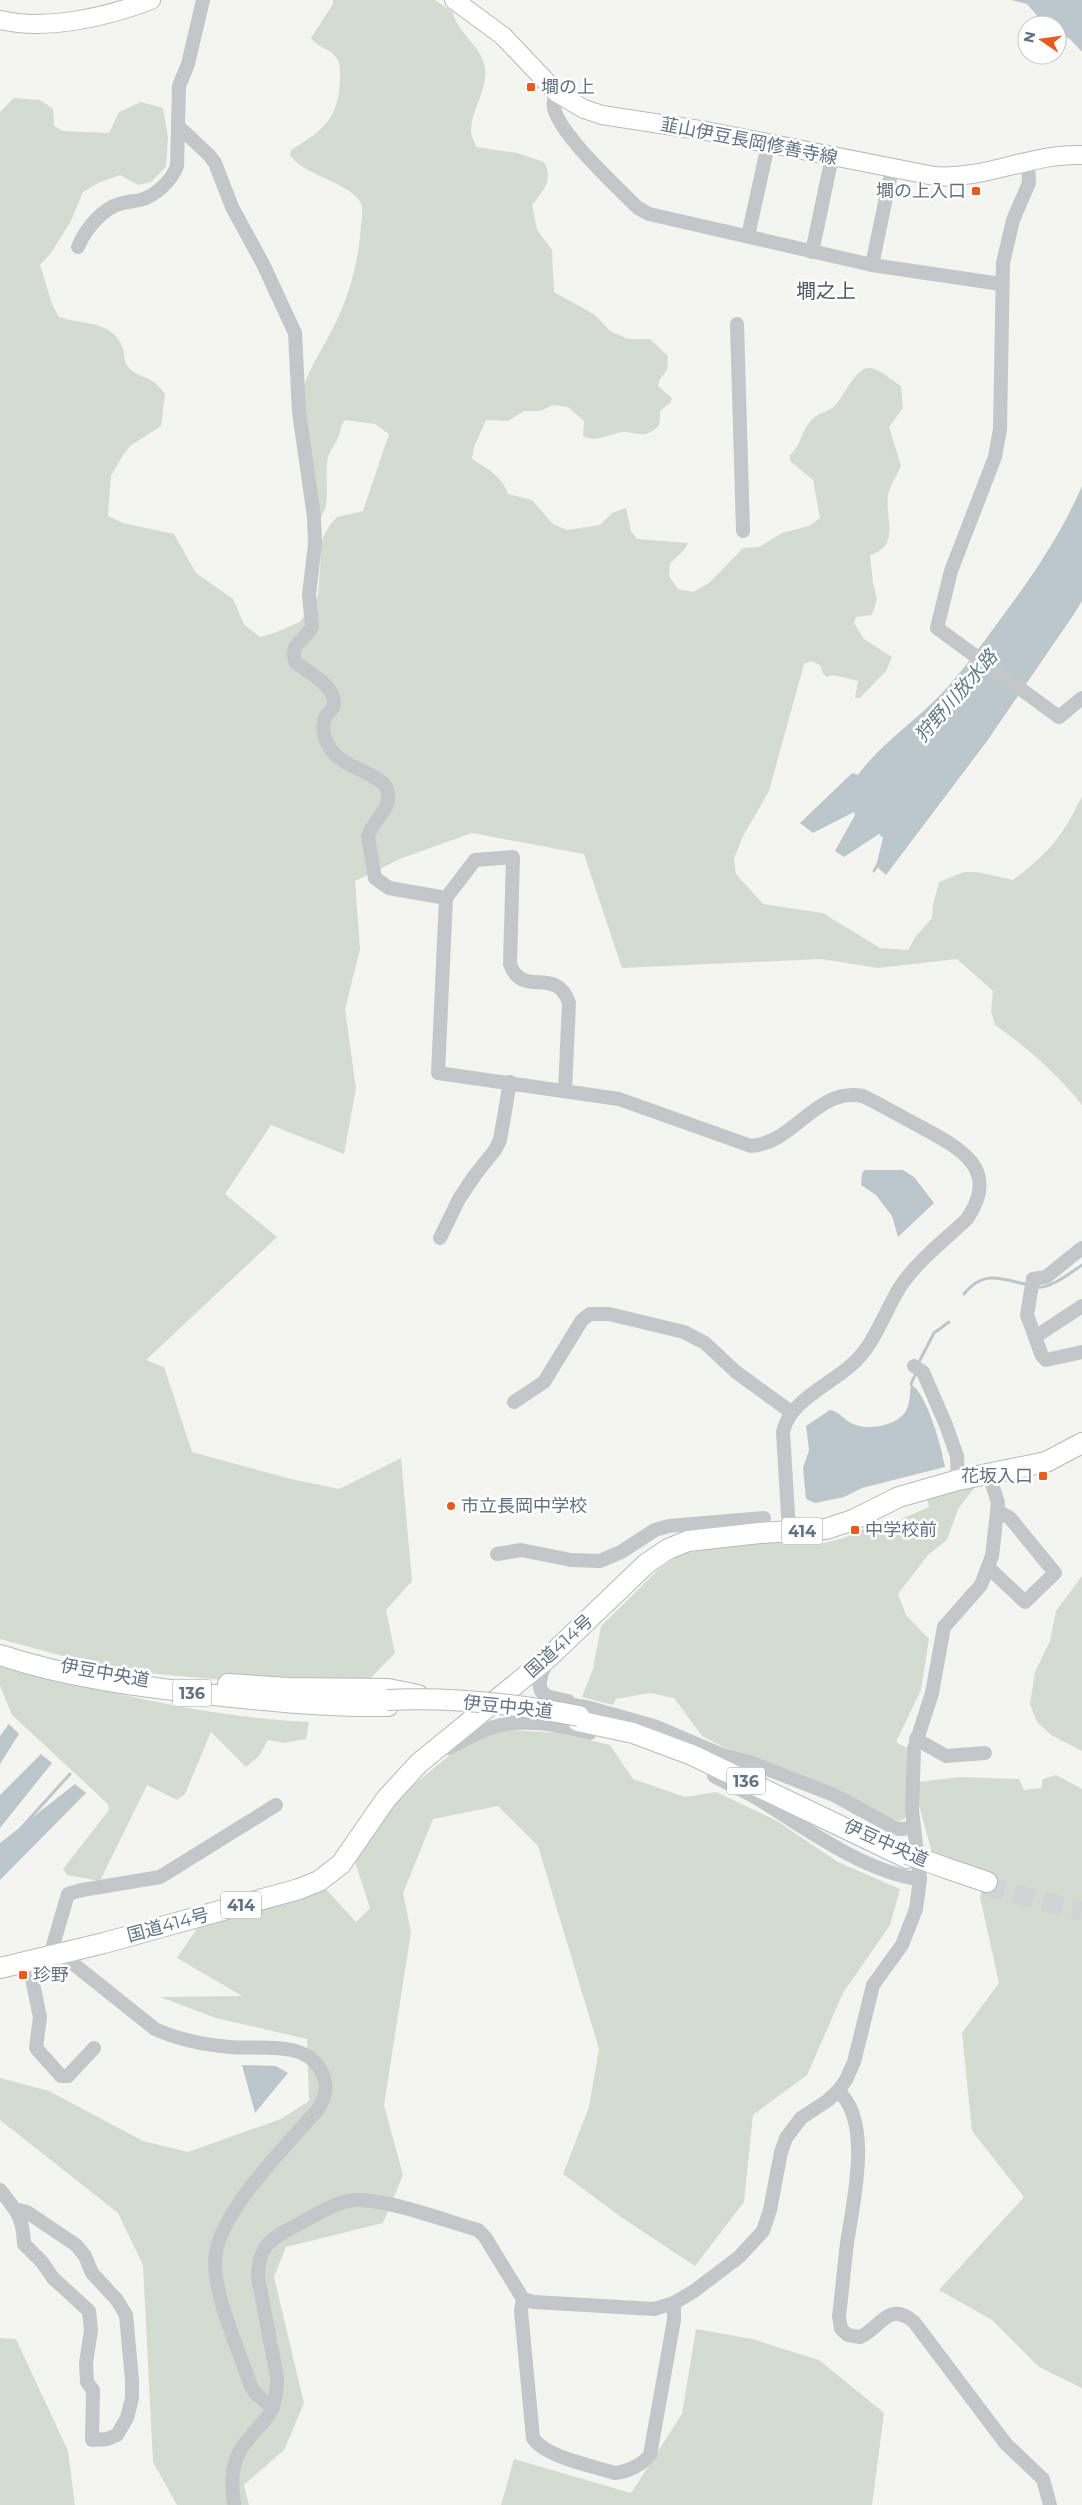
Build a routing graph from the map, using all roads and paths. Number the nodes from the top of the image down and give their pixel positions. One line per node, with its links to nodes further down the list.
1 (151, 0): 4 (main road)
2 (203, 0): 6 (street)
3 (454, 0): 5 (main road, 韮山伊豆長岡修善寺線)
4 (0, 20)
5 (557, 93): 7 (main road, 韮山伊豆長岡修善寺線); 12 (street)
6 (178, 126): 13 (street); 20 (street)
7 (768, 145): 9 (main road, 韮山伊豆長岡修善寺線); 12 (street)
8 (1082, 155): 10 (main road, 韮山伊豆長岡修善寺線)
9 (832, 157): 11 (main road, 韮山伊豆長岡修善寺線); 14 (street)
10 (1028, 163): 11 (main road, 韮山伊豆長岡修善寺線); 16 (street)
11 (892, 170): 15 (street)
12 (748, 236): 14 (street)
13 (78, 248)
14 (812, 252): 15 (street)
15 (872, 265): 16 (street)
16 (1002, 284): 19 (street)
17 (737, 324): 18 (street)
18 (743, 530)
19 (1082, 698)
20 (446, 898): 21 (street); 22 (street)
21 (510, 1082): 22 (street); 23 (street)
22 (565, 1090): 30 (street)
23 (440, 1238)
24 (1082, 1248): 26 (street)
25 (1082, 1306): 26 (street)
26 (1035, 1337): 27 (street)
27 (1082, 1352)
28 (914, 1366): 33 (street)
29 (514, 1402): 30 (street)
30 (791, 1412): 36 (street)
31 (1082, 1443): 32 (highway, 国道414号 / 414)
32 (989, 1474): 33 (highway, 国道414号 / 414); 34 (street)
33 (958, 1480): 36 (highway, 国道414号 / 414)
34 (998, 1512): 38 (street); 38 (street)
35 (764, 1518): 37 (street)
36 (789, 1531): 41 (highway, 国道414号 / 414)
37 (497, 1554)
38 (989, 1568): 47 (street)
39 (0, 1648): 42 (highway, 伊豆中央道 / 136)
40 (0, 1654): 42 (highway, 伊豆中央道 / 136)
41 (549, 1657): 43 (highway, 国道414号 / 414); 45 (street)
42 (144, 1684): 43 (highway); 44 (highway); 45 (highway, 伊豆中央道 / 136, bridge)
43 (492, 1705): 44 (highway); 45 (street); 45 (street); 46 (highway, 国道414号 / 414)
44 (453, 1708): 46 (highway)
45 (579, 1718): 49 (street); 50 (street); 51 (street); 53 (highway, 伊豆中央道 / 136); 55 (highway, 伊豆中央道 / 136)
46 (451, 1736): 50 (highway, 国道414号 / 414)
47 (916, 1739): 48 (street); 54 (street)
48 (984, 1753)
49 (722, 1755): 53 (highway); 54 (street)
50 (427, 1756): 58 (highway, 国道414号 / 414)
51 (764, 1802): 55 (highway); 56 (street)
52 (276, 1806): 58 (street)
53 (842, 1824): 55 (highway, 伊豆中央道 / 136)
54 (913, 1828): 56 (street)
55 (904, 1856): 57 (highway, 伊豆中央道 / 136, bridge)
56 (920, 1879): 61 (street)
57 (986, 1884)
58 (58, 1954): 59 (highway, 国道414号 / 414); 60 (street); 66 (street)
59 (0, 1968)
60 (94, 2048)
61 (838, 2091): 65 (street); 68 (street)
62 (0, 2190): 63 (street)
63 (18, 2210): 63 (street)
64 (523, 2299): 65 (street); 65 (street); 66 (street)
65 (674, 2303)
66 (272, 2408): 67 (street)
67 (234, 2505)
68 (1050, 2505)

